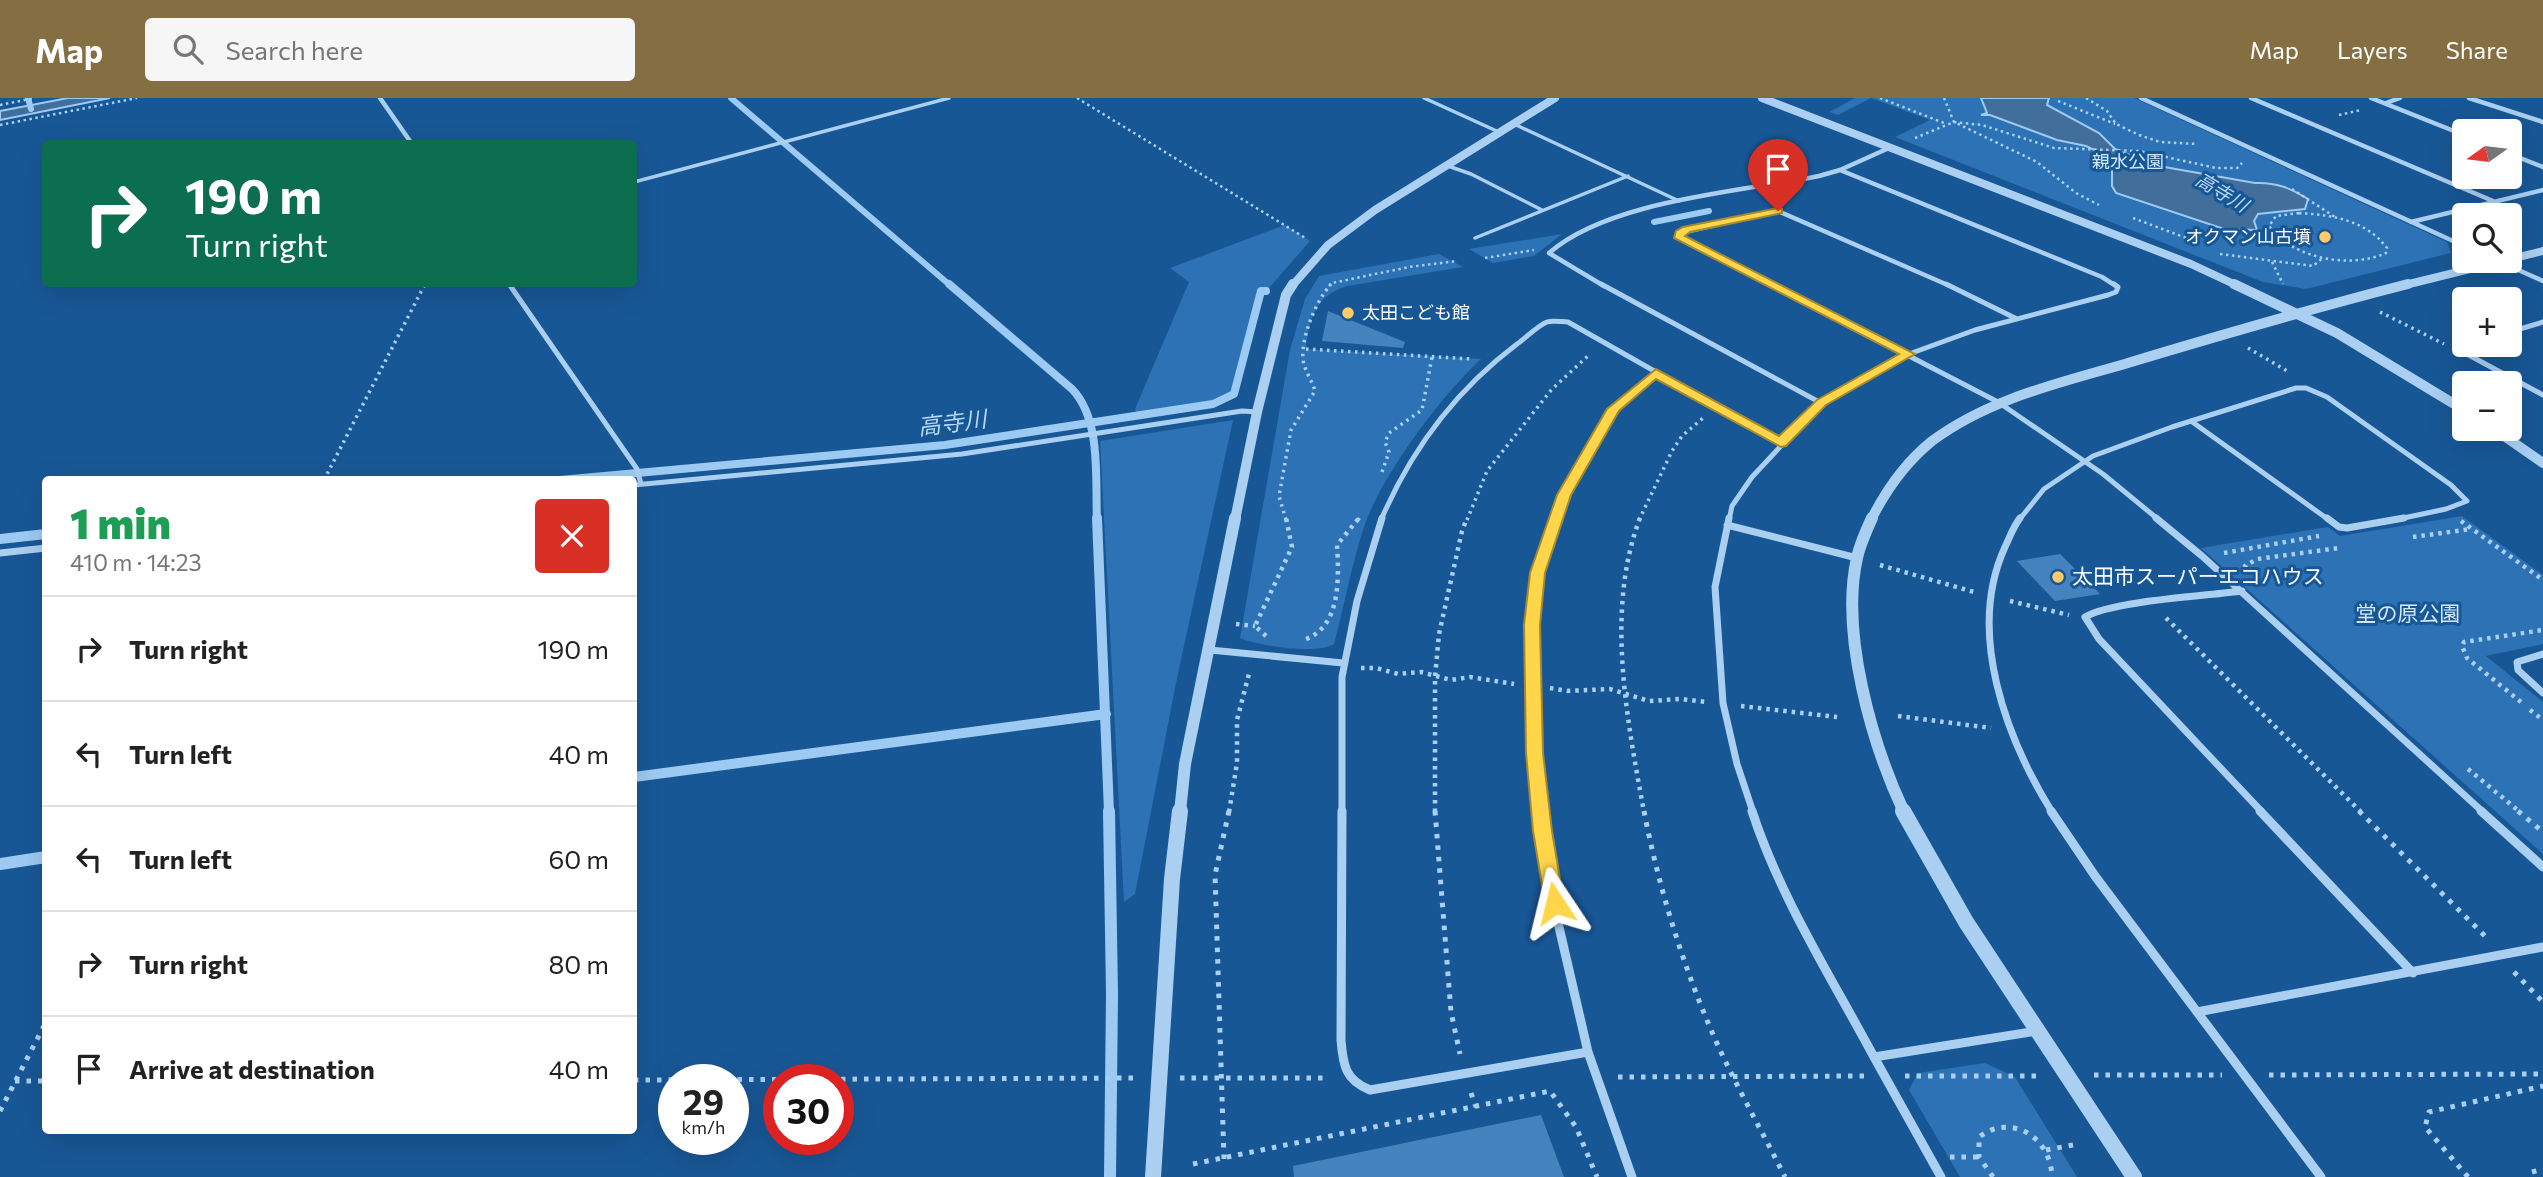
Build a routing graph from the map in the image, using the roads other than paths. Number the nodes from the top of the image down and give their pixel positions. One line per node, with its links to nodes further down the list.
1 (380, 98): 16 (street)
2 (948, 98): 23 (lane)
3 (1424, 98): 15 (lane)
4 (1555, 98): 13 (street)
5 (1762, 98): 17 (street)
6 (2141, 98): 28 (street)
7 (2251, 98): 26 (street)
8 (2371, 98): 11 (street)
9 (2400, 98): 11 (street)
10 (2469, 98): 12 (street)
11 (2386, 104): 14 (street)
12 (2543, 122)
13 (1514, 124): 15 (street); 22 (lane)
14 (2452, 130)
15 (1500, 133): 19 (street)
16 (409, 140)
17 (1889, 148): 21 (street); 37 (street)
18 (2522, 159): 20 (street)
19 (1448, 166): 27 (lane); 48 (street)
20 (2543, 167)
21 (1840, 170): 25 (street); 38 (street)
22 (1628, 175): 25 (lane); 27 (lane)
23 (637, 181)
24 (2543, 190): 26 (street)
25 (1679, 201): 46 (street)
26 (2494, 201): 28 (street)
27 (1542, 211): 29 (lane)
28 (2411, 222): 30 (street)
29 (1475, 238)
30 (2452, 241)
31 (2543, 251): 32 (street)
32 (2522, 256)
33 (2522, 272): 35 (street)
34 (2455, 273): 37 (street)
35 (2543, 281)
36 (511, 287): 54 (street)
37 (2296, 312): 45 (street); 47 (street)
38 (2017, 319): 41 (street); 41 (street)
39 (2543, 323): 40 (street)
40 (2522, 329)
41 (1909, 354): 45 (street); 46 (street)
42 (2472, 357): 44 (street)
43 (1656, 373): 51 (street); 63 (street); 70 (street)
44 (2543, 395)
45 (1998, 402): 52 (street); 59 (street)
46 (1821, 403): 51 (street)
47 (2452, 403)
48 (1257, 412): 55 (street); 61 (street)
49 (2191, 421): 49 (street); 52 (street)
50 (2511, 441): 53 (street)
51 (1781, 443): 56 (street)
52 (2084, 460): 60 (street); 68 (street)
53 (2543, 463)
54 (637, 476)
55 (637, 484)
56 (1727, 525): 59 (street); 71 (street)
57 (42, 548): 58 (street)
58 (0, 553)
59 (1857, 558): 69 (street)
60 (2242, 591): 65 (street); 67 (street)
61 (1210, 650): 63 (street); 72 (street)
62 (2543, 654): 64 (street)
63 (1343, 663): 70 (street)
64 (2543, 692)
65 (2543, 867)
66 (2543, 947): 67 (street)
67 (2413, 973): 68 (street)
68 (2197, 1012): 76 (street)
69 (2038, 1031): 71 (street); 75 (street)
70 (1588, 1052): 73 (street)
71 (1874, 1056): 74 (street)
72 (1153, 1177)
73 (1632, 1177)
74 (1941, 1177)
75 (2134, 1177)
76 (2320, 1177)

